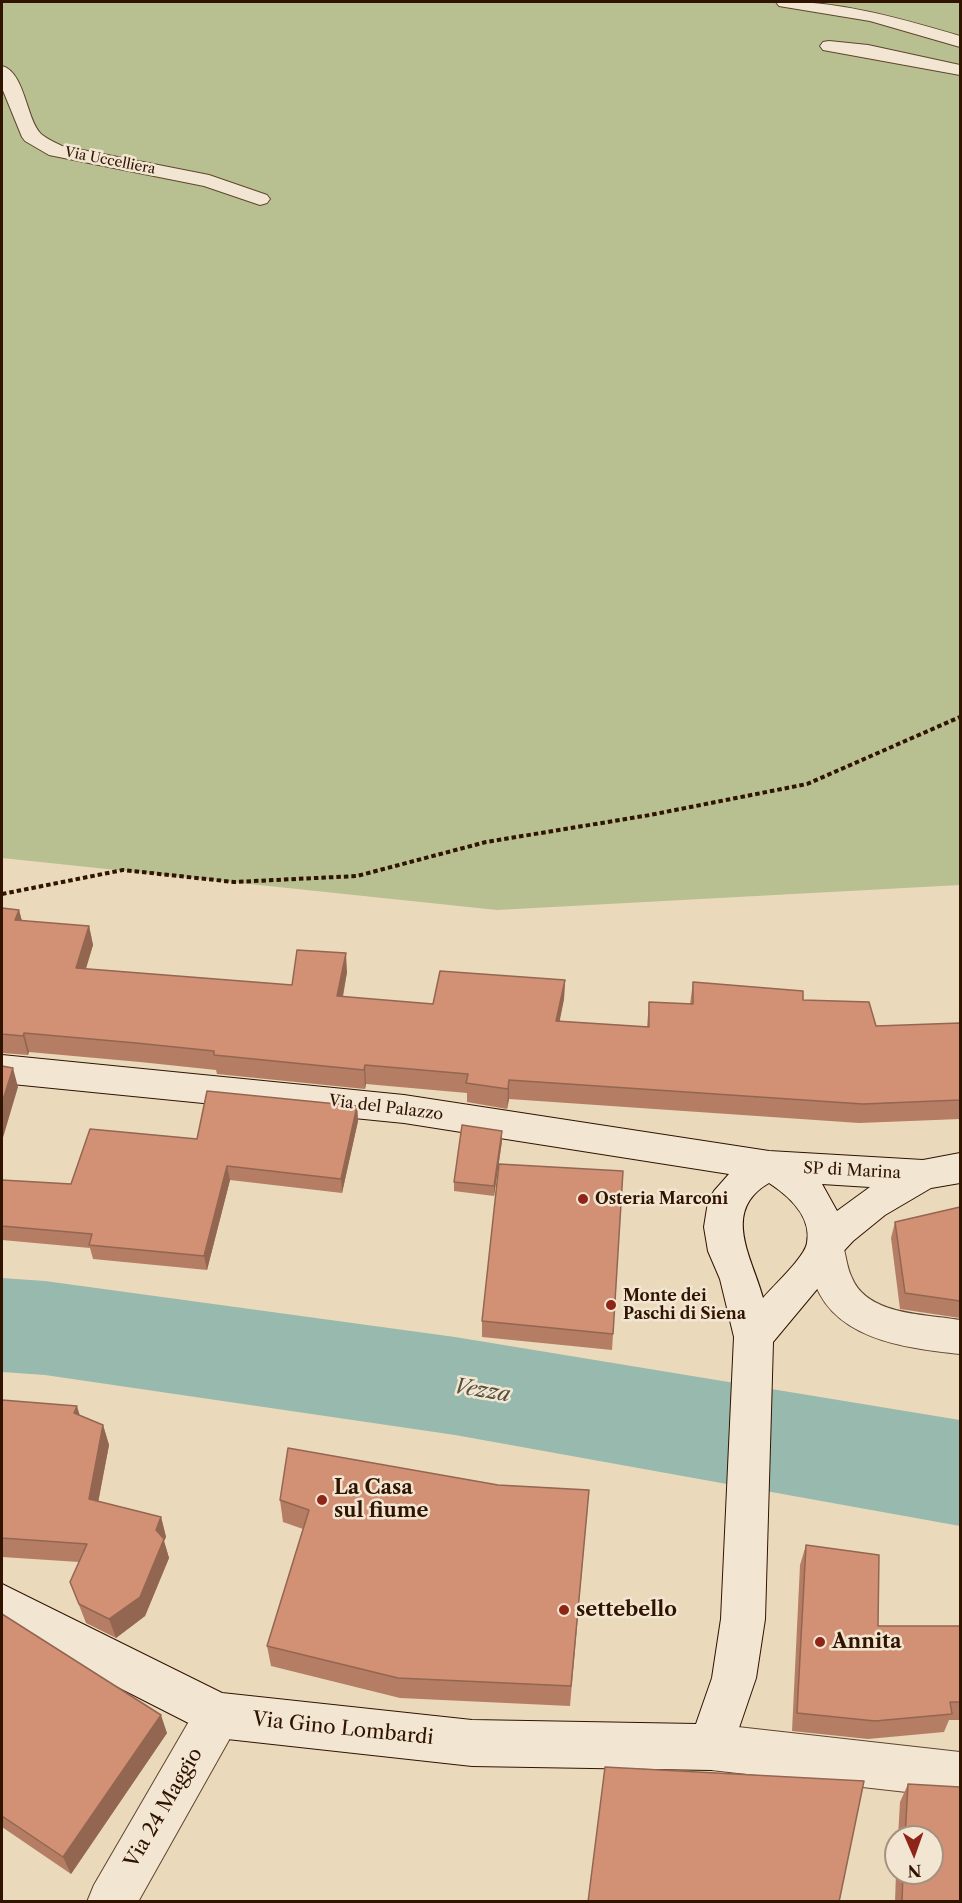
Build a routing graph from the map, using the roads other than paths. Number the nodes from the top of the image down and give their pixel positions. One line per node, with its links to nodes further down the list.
1 (785, 2): 2 (main road)
2 (960, 42)
3 (829, 46): 4 (main road)
4 (960, 70)
5 (2, 72): 6 (main road, Via Uccelliera)
6 (260, 199)
7 (2, 1069): 8 (main road, Via del Palazzo)
8 (769, 1166): 10 (main road, SP di Marina); 11 (main road); 12 (main road)
9 (960, 1168): 10 (main road)
10 (923, 1175): 11 (main road, SP di Marina)
11 (826, 1245): 12 (main road, SP di Marina); 13 (main road)
12 (753, 1337): 16 (main road)
13 (960, 1337)
14 (2, 1605): 15 (main road, Via Gino Lombardi)
15 (218, 1715): 16 (main road, Via Gino Lombardi); 18 (main road, Via 24 Maggio)
16 (711, 1747): 17 (main road, Via Gino Lombardi)
17 (960, 1775)
18 (111, 1902)

